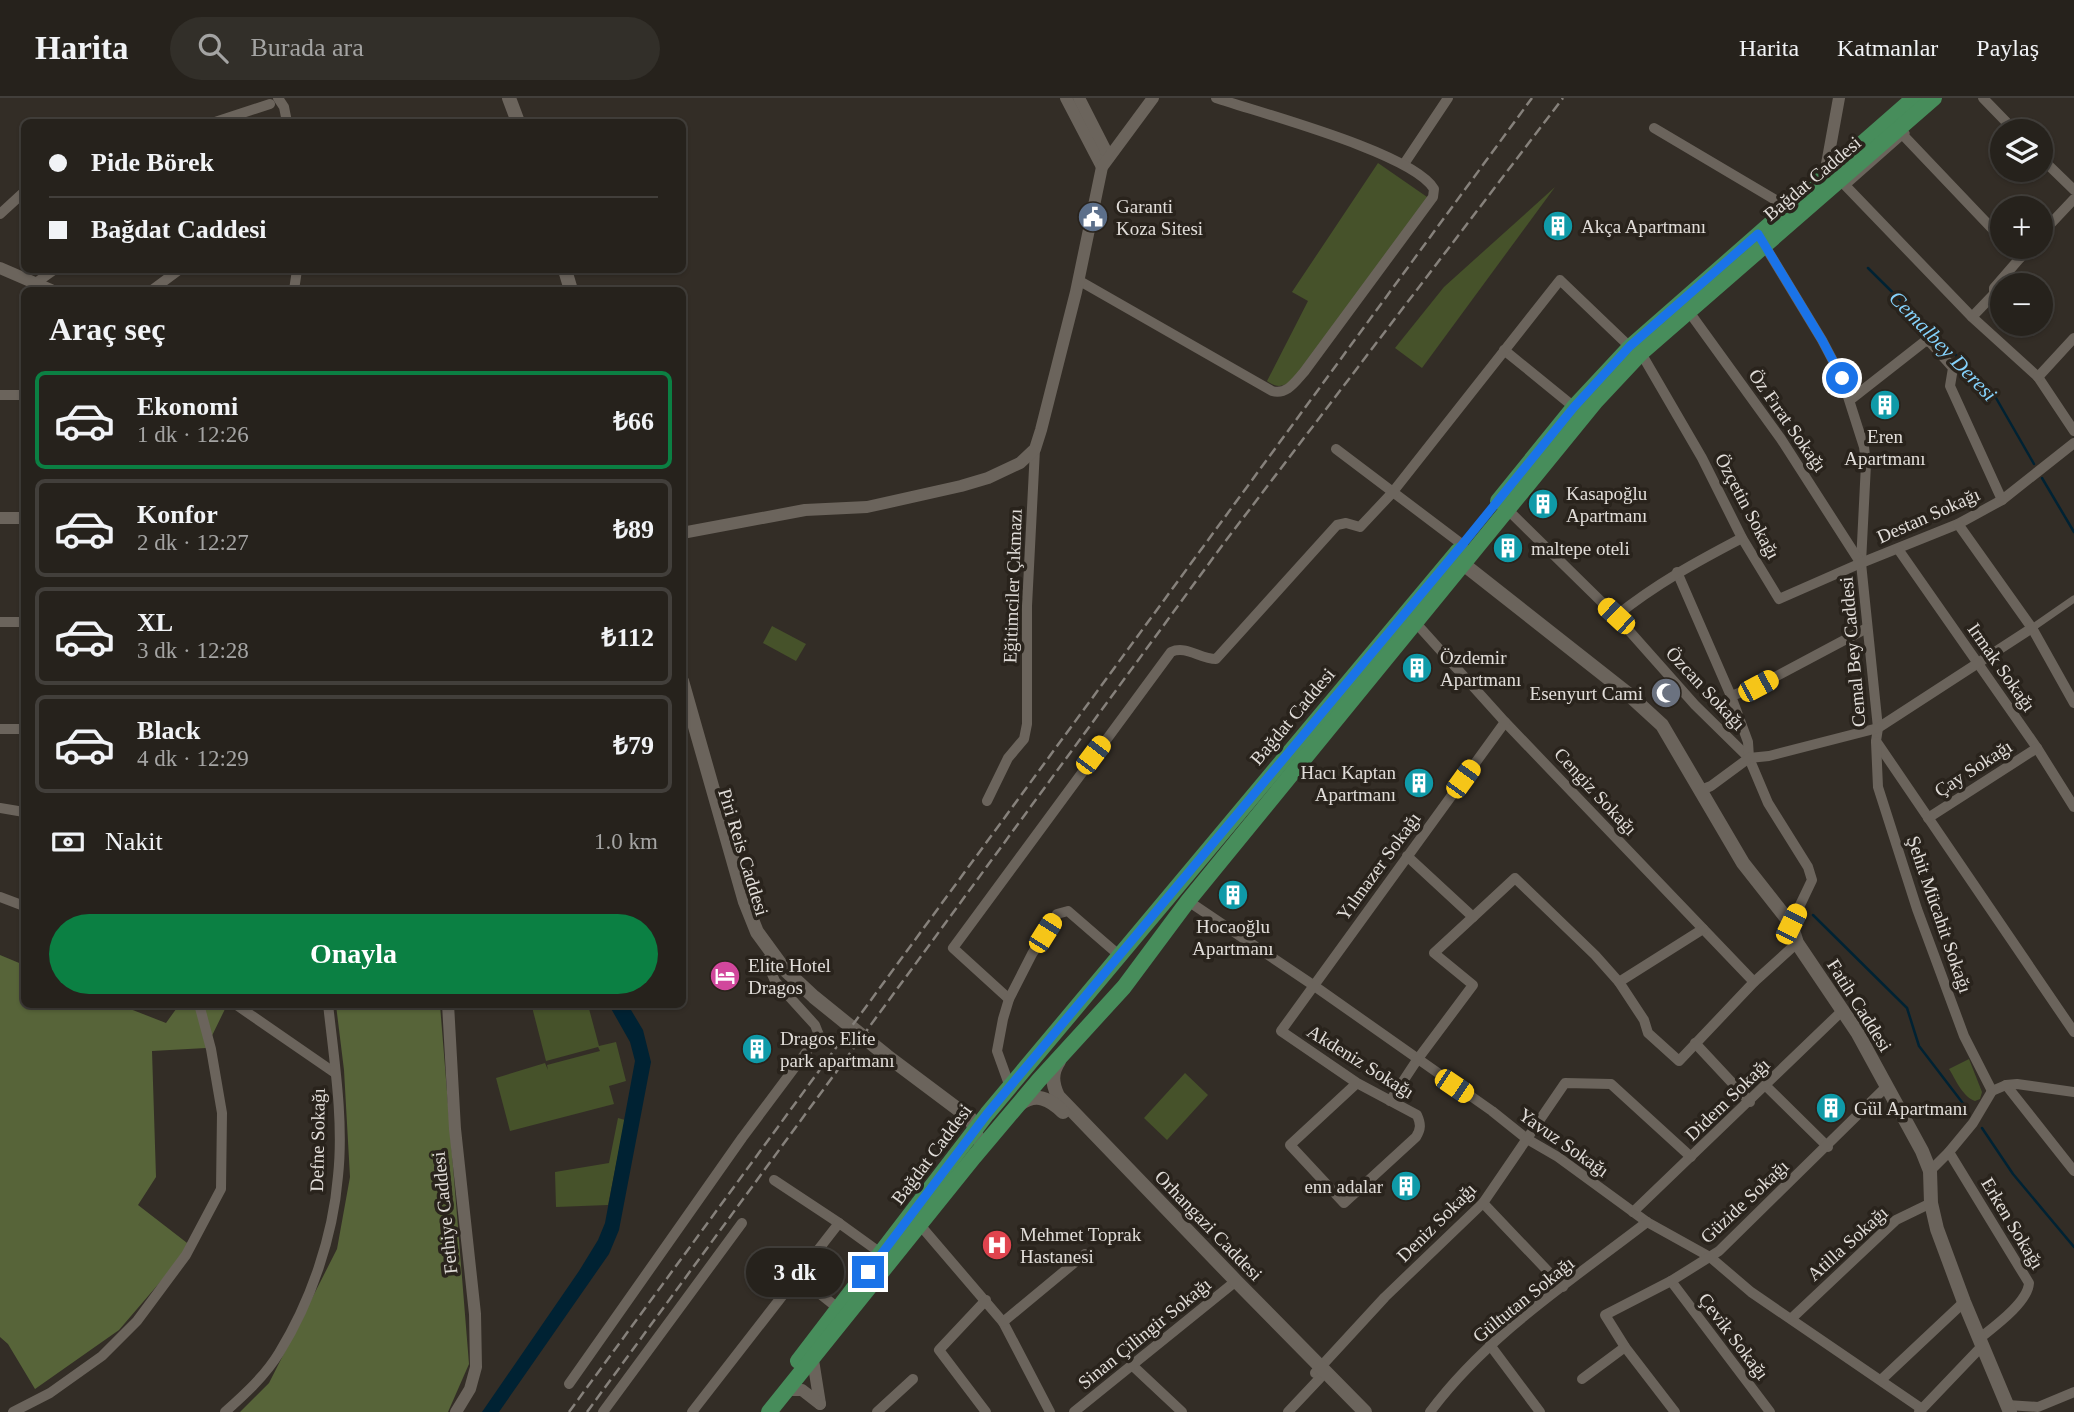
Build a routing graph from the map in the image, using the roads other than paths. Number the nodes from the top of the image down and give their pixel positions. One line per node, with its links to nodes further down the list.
1 (509, 98): 16 (main road)
2 (515, 98): 17 (main road)
3 (1066, 98): 21 (street)
4 (1079, 98): 21 (street)
5 (1153, 98): 21 (street)
6 (1216, 98): 22 (street)
7 (1448, 98): 22 (street)
8 (1839, 98): 24 (street)
9 (1914, 98): 24 (main road, Bağdat Caddesi)
10 (1934, 98): 25 (main road, Bağdat Caddesi)
11 (1945, 98): 20 (street, Bağdat Caddesi)
12 (1983, 98): 18 (street)
13 (274, 101): 14 (street); 15 (street)
14 (223, 119)
15 (286, 119)
16 (517, 119)
17 (522, 119)
18 (2003, 119)
19 (1654, 128): 29 (street)
20 (1903, 135): 25 (street, Bağdat Caddesi); 32 (street)
21 (1105, 162): 38 (street)
22 (1404, 164): 38 (street)
23 (2053, 170): 26 (street)
24 (1825, 176): 29 (main road, Bağdat Caddesi)
25 (1844, 184): 33 (main road, Bağdat Caddesi); 43 (street)
26 (2074, 190)
27 (21, 195): 30 (street)
28 (2074, 199): 31 (street)
29 (1789, 208): 33 (main road, Bağdat Caddesi)
30 (0, 214)
31 (2053, 221)
32 (1990, 226)
33 (1762, 240): 42 (main road, Bağdat Caddesi); 50 (street, Cemal Bey Caddesi)
34 (2019, 259): 43 (street)
35 (0, 268): 39 (street)
36 (50, 273): 39 (street)
37 (175, 273): 41 (street)
38 (1078, 280): 54 (street)
39 (37, 282): 40 (street)
40 (46, 287)
41 (156, 287)
42 (1685, 306): 46 (main road, Bağdat Caddesi); 67 (street, Öz Fırat Sokağı)
43 (1972, 317): 47 (street)
44 (2074, 338): 47 (street)
45 (1504, 350): 46 (street, Özçetin Sokağı); 51 (street); 56 (street)
46 (1636, 350): 51 (main road, Bağdat Caddesi); 58 (main road, Bağdat Caddesi); 63 (street, Özçetin Sokağı)
47 (2038, 377): 52 (street)
48 (0, 395): 49 (street)
49 (21, 395)
50 (1850, 400): 57 (street); 67 (street, Cemal Bey Caddesi)
51 (1574, 407): 64 (main road, Bağdat Caddesi)
52 (2074, 430)
53 (2074, 443): 57 (street, Destan Sokağı)
54 (1035, 449): 62 (street); 91 (street, Eğitimciler Çıkmazı)
55 (1336, 449): 56 (street)
56 (1392, 493): 64 (street); 113 (street)
57 (2002, 500): 61 (street, Destan Sokağı)
58 (1506, 508): 66 (main road, Bağdat Caddesi); 70 (street, Özcan Sokağı)
59 (0, 518): 60 (street)
60 (21, 518)
61 (1958, 524): 65 (street, Destan Sokağı); 75 (street)
62 (686, 532)
63 (1742, 538): 67 (street, Özçetin Sokağı); 68 (street)
64 (1462, 545): 102 (main road, Bağdat Caddesi)
65 (1898, 549): 67 (street, Destan Sokağı); 76 (street, Irmak Sokağı)
66 (1462, 563): 73 (main road, Bağdat Caddesi); 90 (main road, Fatih Caddesi)
67 (1861, 563): 74 (street, Cemal Bey Caddesi)
68 (1677, 572): 70 (street); 78 (street)
69 (2074, 599): 75 (street)
70 (1616, 616): 86 (street, Özcan Sokağı)
71 (0, 622): 72 (street)
72 (21, 622)
73 (1415, 622): 80 (street, Cengiz Sokağı); 98 (main road, Bağdat Caddesi)
74 (1867, 628): 78 (street); 83 (street, Cemal Bey Caddesi)
75 (2032, 628): 76 (street); 79 (street)
76 (1978, 662): 83 (street); 88 (street, Irmak Sokağı)
77 (686, 695): 114 (main road, Piri Reis Caddesi)
78 (1731, 696): 81 (street)
79 (2074, 703)
80 (1505, 722): 96 (street, Yılmazer Sokağı); 103 (street, Cengiz Sokağı)
81 (1741, 723): 86 (street); 89 (street)
82 (686, 724): 107 (main road, Piri Reis Caddesi)
83 (1878, 727): 87 (street, Cemal Bey Caddesi); 89 (street)
84 (0, 729): 85 (street)
85 (21, 729)
86 (1725, 734): 89 (street, Özcan Sokağı)
87 (1877, 741): 95 (street, Cemal Bey Caddesi); 133 (street, Şehit Mücahit Sokağı)
88 (2037, 748): 92 (street, Irmak Sokağı); 95 (street, Çay Sokağı)
89 (1749, 758): 90 (street); 101 (street, Özcan Sokağı)
90 (1701, 790): 101 (main road, Fatih Caddesi)
91 (987, 801)
92 (2074, 807)
93 (0, 808): 94 (street)
94 (21, 812)
95 (1928, 818): 121 (street, Cemal Bey Caddesi)
96 (1407, 856): 100 (street); 111 (street, Yılmazer Sokağı)
97 (0, 897): 99 (street)
98 (1188, 901): 105 (main road, Bağdat Caddesi); 111 (street, Yavuz Sokağı)
99 (21, 905)
100 (1473, 917): 109 (street); 125 (street)
101 (1791, 924): 104 (main road, Fatih Caddesi)
102 (1141, 929): 105 (main road); 106 (main road, Bağdat Caddesi)
103 (1703, 929): 109 (street); 110 (street, Cengiz Sokağı)
104 (1797, 943): 110 (street); 119 (main road, Fatih Caddesi)
105 (1153, 948): 112 (main road, Bağdat Caddesi)
106 (1120, 956): 108 (main road, Bağdat Caddesi); 113 (street)
107 (766, 960): 114 (main road, Piri Reis Caddesi); 177 (street)
108 (1109, 970): 112 (main road); 123 (main road, Bağdat Caddesi)
109 (1619, 982): 122 (street)
110 (1754, 982): 122 (street)
111 (1313, 985): 120 (street, Yılmazer Sokağı); 125 (street, Yavuz Sokağı)
112 (1124, 988): 124 (main road, Bağdat Caddesi)
113 (1009, 999): 132 (street)
114 (811, 1001): 139 (main road, Piri Reis Caddesi)
115 (200, 1008): 185 (street)
116 (241, 1008): 126 (street)
117 (328, 1008): 126 (street, Defne Sokağı)
118 (448, 1008): 187 (street, Fethiye Caddesi)
119 (1843, 1010): 130 (street, Didem Sokağı); 131 (main road, Fatih Caddesi)
120 (1281, 1031): 128 (street, Akdeniz Sokağı)
121 (2074, 1032)
122 (1695, 1042): 137 (street)
123 (1040, 1052): 127 (main road); 132 (main road, Bağdat Caddesi)
124 (1062, 1055): 127 (main road, Bağdat Caddesi); 161 (main road, Orhangazi Caddesi)
125 (1417, 1060): 136 (street); 141 (street, Yavuz Sokağı)
126 (335, 1073): 186 (street, Defne Sokağı)
127 (1039, 1080): 135 (main road, Orhangazi Caddesi); 138 (main road, Bağdat Caddesi)
128 (1357, 1083): 136 (street, Akdeniz Sokağı); 136 (street, Akdeniz Sokağı)
129 (2006, 1085): 133 (street); 134 (street); 147 (street)
130 (1766, 1086): 137 (street, Didem Sokağı); 142 (street)
131 (1887, 1086): 142 (street, Güzide Sokağı); 146 (main road, Fatih Caddesi)
132 (1010, 1087): 139 (main road, Bağdat Caddesi)
133 (1992, 1091): 143 (street)
134 (2074, 1092)
135 (1051, 1100): 138 (main road); 161 (main road, Orhangazi Caddesi)
136 (1390, 1101)
137 (1750, 1102): 145 (street, Didem Sokağı)
138 (1016, 1107): 140 (main road, Bağdat Caddesi)
139 (972, 1125): 140 (main road); 144 (main road); 156 (main road, Bağdat Caddesi)
140 (1001, 1126): 144 (main road, Bağdat Caddesi)
141 (1527, 1139): 145 (street, Deniz Sokağı); 149 (street, Deniz Sokağı); 151 (street, Yavuz Sokağı)
142 (1828, 1147): 158 (street, Güzide Sokağı)
143 (1949, 1152): 146 (street); 168 (street, Erken Sokağı)
144 (974, 1157): 155 (main road, Bağdat Caddesi)
145 (1692, 1157): 151 (street, Didem Sokağı)
146 (1930, 1171): 150 (main road, Fatih Caddesi)
147 (2074, 1171)
148 (774, 1180): 154 (street)
149 (1483, 1203): 162 (street); 173 (street, Deniz Sokağı)
150 (1931, 1203): 164 (main road, Fatih Caddesi); 166 (street, Atilla Sokağı)
151 (1633, 1212): 152 (street, Yavuz Sokağı)
152 (1647, 1222): 158 (street, Yavuz Sokağı); 162 (street, Gültutan Sokağı)
153 (742, 1223): 188 (street)
154 (839, 1223): 156 (street); 159 (street)
155 (920, 1225): 163 (street); 171 (main road, Bağdat Caddesi)
156 (882, 1254): 165 (main road, Bağdat Caddesi)
157 (1085, 1254): 167 (street)
158 (1710, 1257): 160 (street, Güzide Sokağı); 166 (street, Yavuz Sokağı)
159 (799, 1277): 165 (street); 189 (street)
160 (1671, 1281): 170 (street, Güzide Sokağı); 204 (street, Çevik Sokağı)
161 (1233, 1283): 172 (street, Sinan Çilingir Sokağı); 173 (main road, Orhangazi Caddesi)
162 (1563, 1287): 169 (street, Gültutan Sokağı)
163 (986, 1300): 167 (street); 194 (street)
164 (1964, 1303): 168 (main road, Fatih Caddesi); 176 (street)
165 (839, 1309): 190 (main road, Bağdat Caddesi)
166 (1792, 1318): 176 (street, Yavuz Sokağı)
167 (1003, 1322): 195 (street)
168 (1982, 1341): 183 (main road, Fatih Caddesi); 184 (street)
169 (1490, 1345): 201 (street, Gültutan Sokağı); 202 (street)
170 (1625, 1347): 175 (street); 203 (street)
171 (813, 1360): 178 (main road, Bağdat Caddesi); 182 (street)
172 (1133, 1366): 196 (street, Sinan Çilingir Sokağı); 197 (street)
173 (1318, 1373): 198 (street, Deniz Sokağı); 199 (main road, Orhangazi Caddesi); 200 (main road, Orhangazi Caddesi)
174 (913, 1379): 181 (street)
175 (1582, 1379)
176 (1881, 1380): 184 (street, Yavuz Sokağı)
177 (569, 1384)
178 (788, 1390): 182 (street); 191 (main road, Bağdat Caddesi)
179 (2074, 1392): 183 (street)
180 (2074, 1399): 205 (street)
181 (888, 1402): 192 (street); 193 (street)
182 (821, 1408)
183 (2008, 1408)
184 (1920, 1411)
185 (13, 1412)
186 (225, 1412)
187 (456, 1412)
188 (603, 1412)
189 (692, 1412)
190 (757, 1412)
191 (769, 1412)
192 (877, 1412)
193 (895, 1412)
194 (986, 1412)
195 (1050, 1412)
196 (1074, 1412)
197 (1182, 1412)
198 (1288, 1412)
199 (1353, 1412)
200 (1365, 1412)
201 (1430, 1412)
202 (1540, 1412)
203 (1675, 1412)
204 (1770, 1412)
205 (2044, 1412)

